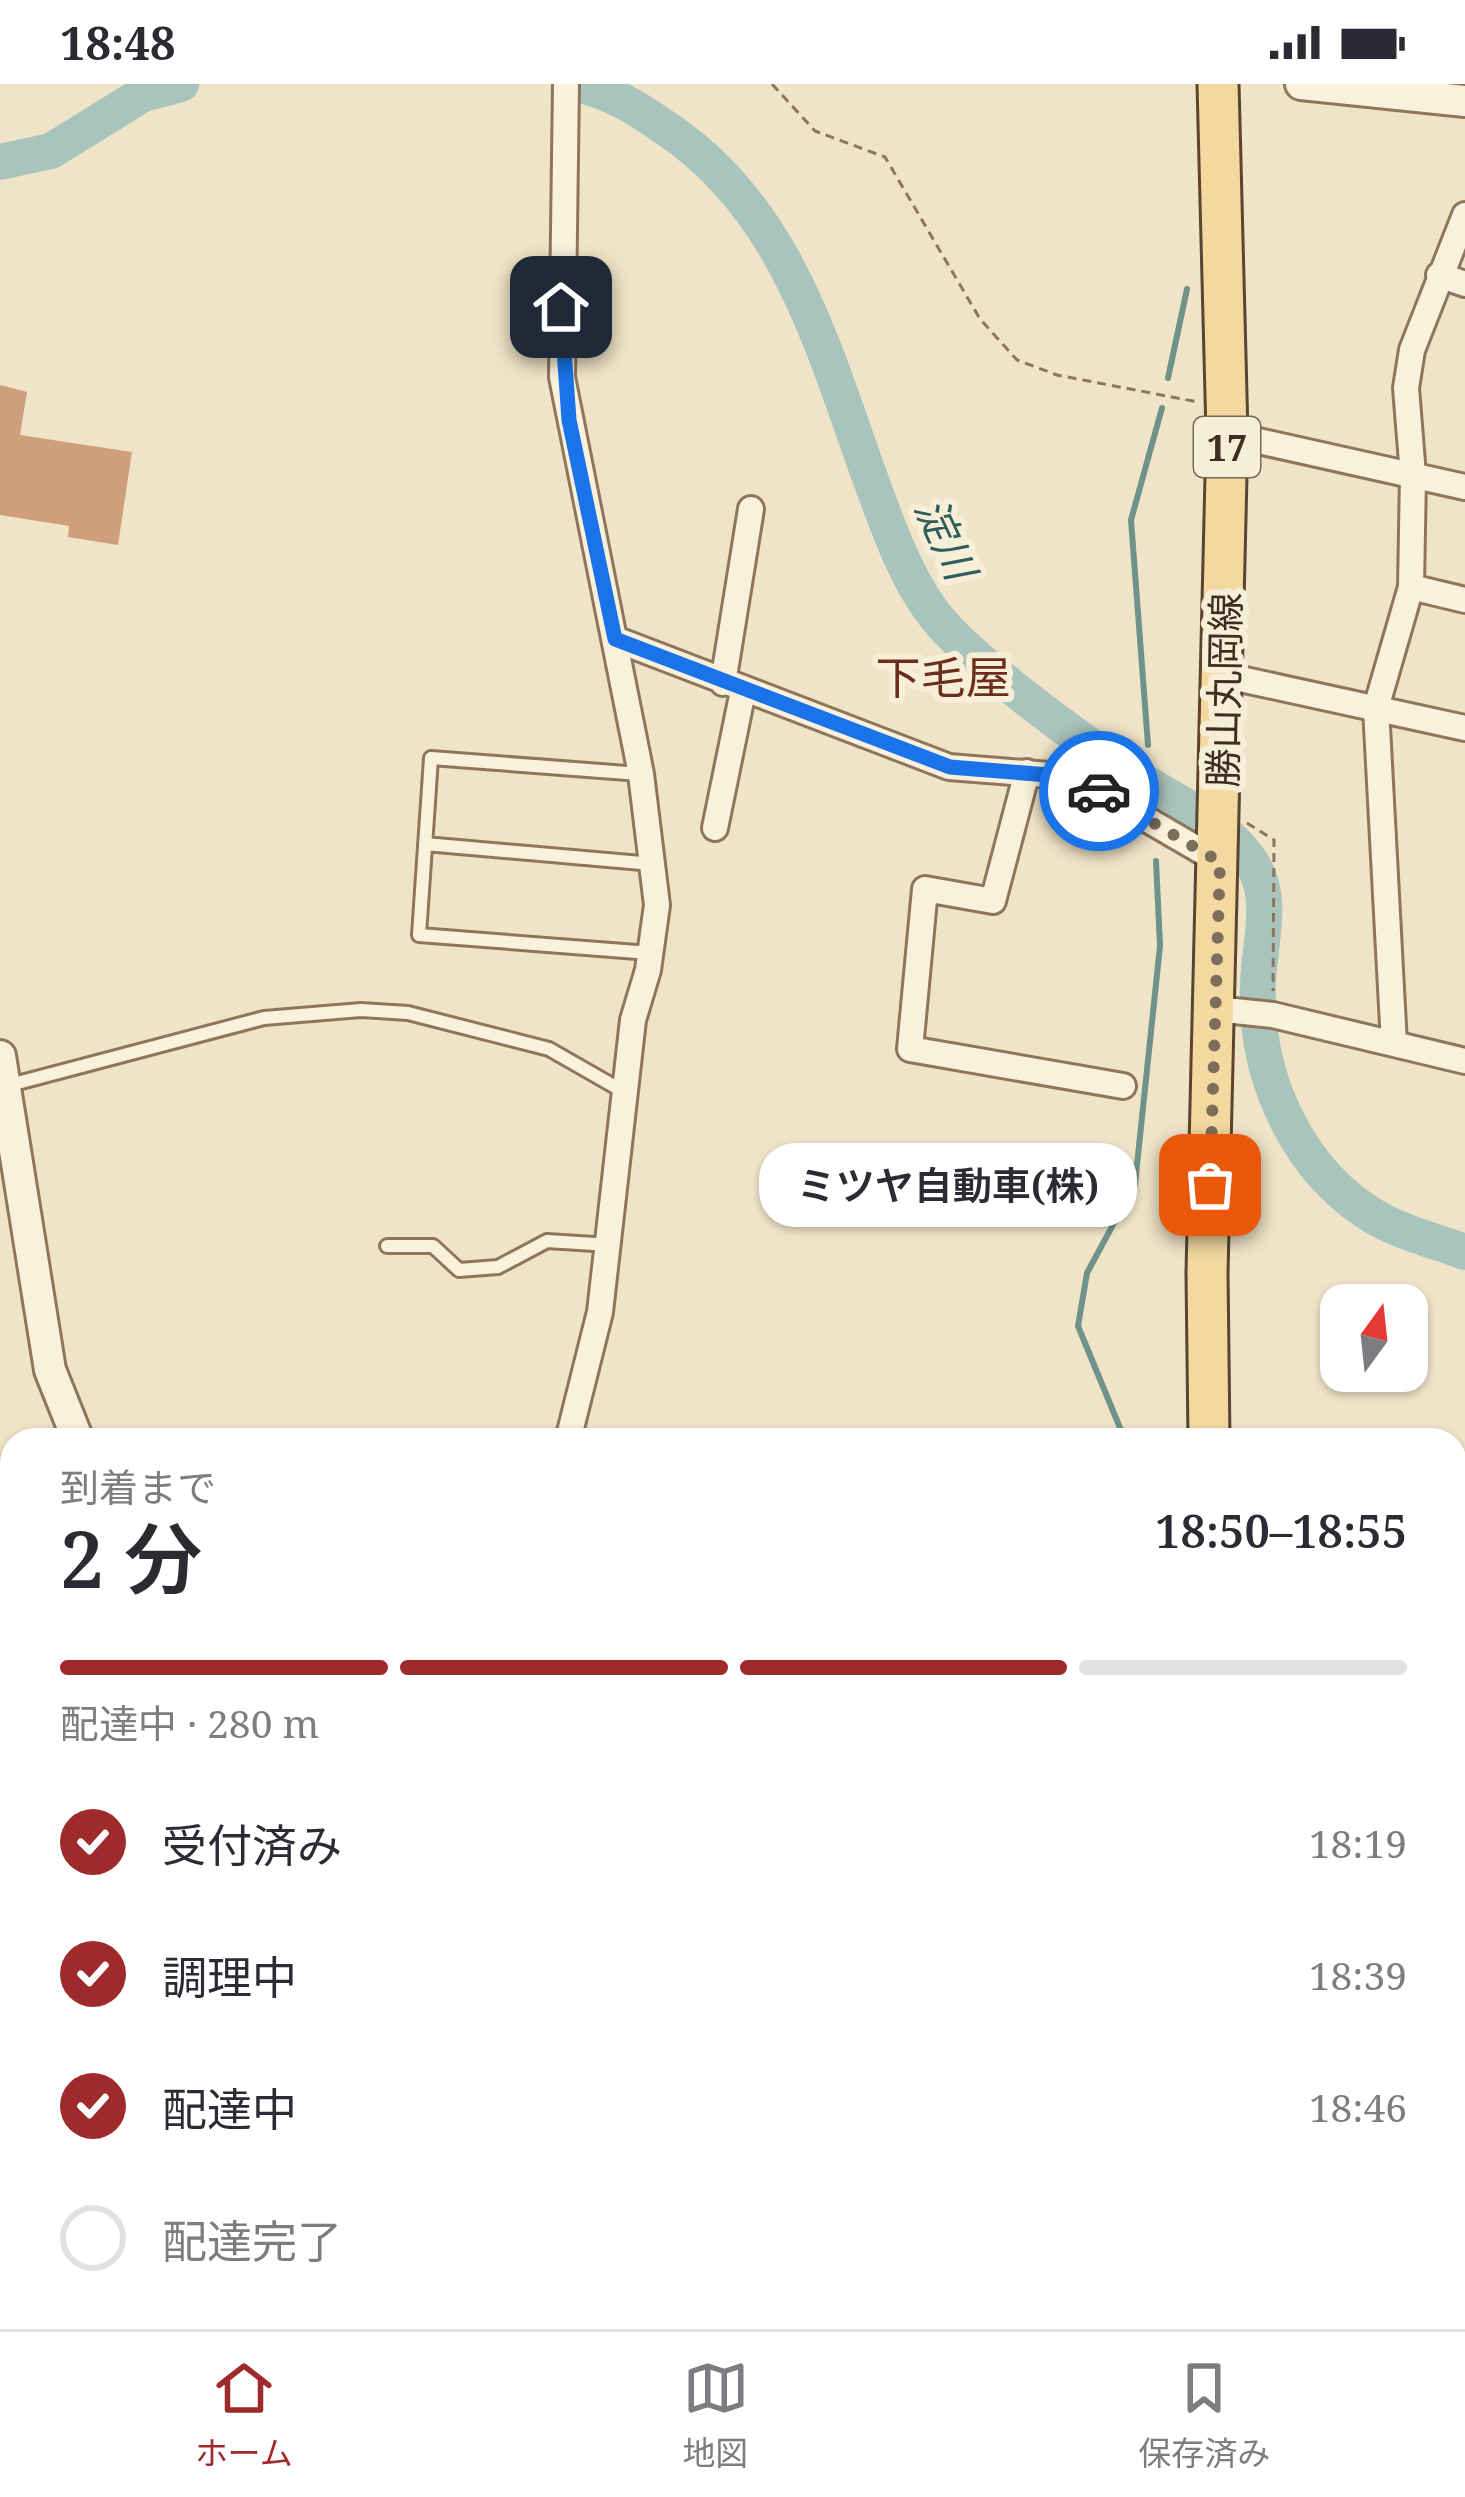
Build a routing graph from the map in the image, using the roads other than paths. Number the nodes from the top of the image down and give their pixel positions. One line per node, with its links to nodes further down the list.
1 (566, 84): 14 (street)
2 (1218, 84): 8 (main road, 勝山丸岡線 / 17)
3 (1301, 84): 4 (street)
4 (1465, 101)
5 (1465, 214): 6 (street)
6 (1439, 275): 7 (street); 9 (street)
7 (1465, 284)
8 (1227, 422): 9 (street); 15 (main road, 勝山丸岡線 / 17)
9 (1413, 475): 10 (street); 12 (street)
10 (1465, 487)
11 (752, 509): 16 (street)
12 (1412, 587): 13 (street); 17 (street)
13 (1465, 600)
14 (615, 639): 16 (street); 20 (street)
15 (1222, 675): 17 (street); 22 (main road, 勝山丸岡線 / 17)
16 (733, 687): 19 (street); 21 (street)
17 (1376, 707): 18 (street); 27 (street)
18 (1465, 728)
19 (1028, 772): 22 (street); 29 (street)
20 (641, 774): 23 (lane); 24 (street)
21 (715, 828)
22 (1220, 832): 26 (main road, 勝山丸岡線 / 17)
23 (425, 844): 24 (lane); 25 (lane)
24 (654, 864): 25 (street)
25 (650, 953): 31 (street)
26 (1224, 1010): 27 (street); 36 (main road, 勝山丸岡線 / 17)
27 (1394, 1044): 28 (street)
28 (1465, 1060)
29 (1123, 1086)
30 (3, 1087): 31 (lane); 34 (street)
31 (627, 1094): 32 (street)
32 (612, 1245): 33 (lane); 35 (street)
33 (387, 1246)
34 (73, 1428)
35 (571, 1428)
36 (1209, 1428)

